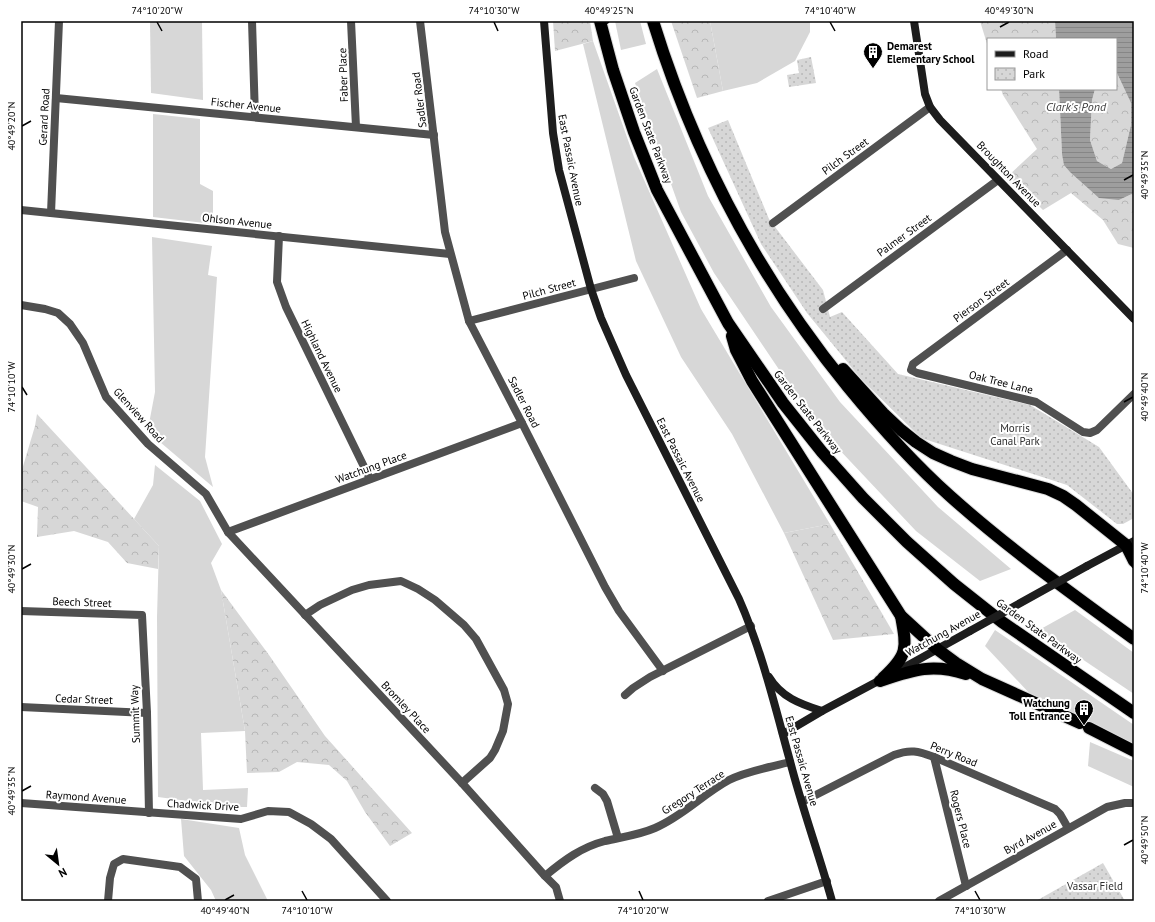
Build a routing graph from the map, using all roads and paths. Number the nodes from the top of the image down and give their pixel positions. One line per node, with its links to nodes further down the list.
1 (59, 21): 9 (street, Gerard Road)
2 (252, 21): 11 (street)
3 (351, 21): 12 (street, Faber Place)
4 (420, 21): 13 (street, Sadler Road)
5 (544, 21): 22 (main road, East Passaic Avenue)
6 (600, 21): 28 (highway, Garden State Parkway)
7 (653, 21): 25 (highway)
8 (914, 21): 10 (main road, Broughton Avenue)
9 (56, 98): 11 (street, Fischer Avenue); 16 (street, Gerard Road)
10 (930, 107): 14 (main road, Broughton Avenue); 17 (street, Pilch Street)
11 (255, 117): 12 (street, Fischer Avenue)
12 (356, 127): 13 (street, Fischer Avenue)
13 (434, 135): 20 (street, Sadler Road)
14 (998, 180): 19 (main road, Broughton Avenue); 24 (street, Palmer Street)
15 (21, 210): 16 (street, Ohlson Avenue)
16 (51, 213): 18 (street, Ohlson Avenue)
17 (773, 223)
18 (279, 236): 20 (street, Ohlson Avenue); 32 (street, Highland Avenue)
19 (1068, 250): 26 (main road, Broughton Avenue); 29 (street, Pierson Street)
20 (450, 254): 27 (street, Sadler Road)
21 (634, 278): 22 (street, Pilch Street)
22 (591, 289): 27 (street, Pilch Street); 40 (main road, East Passaic Avenue)
23 (21, 305): 33 (street, Glenview Road)
24 (823, 309)
25 (791, 312): 34 (highway); 41 (highway)
26 (1134, 319)
27 (469, 321): 31 (street, Sadler Road)
28 (728, 323): 39 (highway); 51 (highway, Garden State Parkway)
29 (911, 370): 30 (street, Oak Tree Lane)
30 (1134, 394)
31 (522, 423): 32 (street, Watchung Place); 44 (street, Sadler Road)
32 (370, 479): 33 (street, Watchung Place)
33 (228, 532): 38 (street, Bromley Place)
34 (1130, 543): 35 (highway); 42 (main road, Watchung Avenue, bridge)
35 (1134, 560)
36 (21, 610): 37 (street, Beech Street)
37 (142, 615): 50 (street, Summit Way)
38 (306, 615): 56 (street, Bromley Place); 56 (street)
39 (901, 616): 42 (highway); 46 (highway)
40 (751, 626): 43 (main road, East Passaic Avenue); 44 (street)
41 (1134, 639)
42 (937, 649): 45 (highway); 46 (main road, Watchung Avenue)
43 (763, 666): 49 (main road); 52 (main road, East Passaic Avenue)
44 (663, 671): 47 (street)
45 (982, 679): 46 (highway); 53 (highway)
46 (880, 681): 49 (main road, Watchung Avenue)
47 (625, 695)
48 (21, 707): 50 (street, Cedar Street)
49 (822, 711): 52 (main road, Watchung Avenue)
50 (147, 713): 61 (street, Summit Way)
51 (1134, 713)
52 (783, 734): 55 (main road, East Passaic Avenue)
53 (1134, 751)
54 (934, 757): 58 (street, Perry Road); 62 (street, Perry Road); 66 (street, Rogers Place)
55 (790, 762): 58 (main road, East Passaic Avenue); 63 (street, Gregory Terrace)
56 (462, 783): 64 (street, Bromley Place)
57 (595, 788): 63 (street)
58 (802, 802): 65 (main road, East Passaic Avenue)
59 (21, 803): 61 (street, Raymond Avenue)
60 (1134, 803): 62 (street, Byrd Avenue)
61 (149, 813): 69 (street, Chadwick Drive)
62 (1068, 828): 66 (street, Byrd Avenue)
63 (618, 838): 64 (street, Gregory Terrace)
64 (546, 876): 70 (street, Bromley Place)
65 (826, 882): 71 (street); 72 (main road, East Passaic Avenue)
66 (966, 886): 73 (street, Byrd Avenue)
67 (108, 901): 68 (street)
68 (198, 901)
69 (387, 901)
70 (560, 901)
71 (768, 901)
72 (832, 901)
73 (939, 901)

